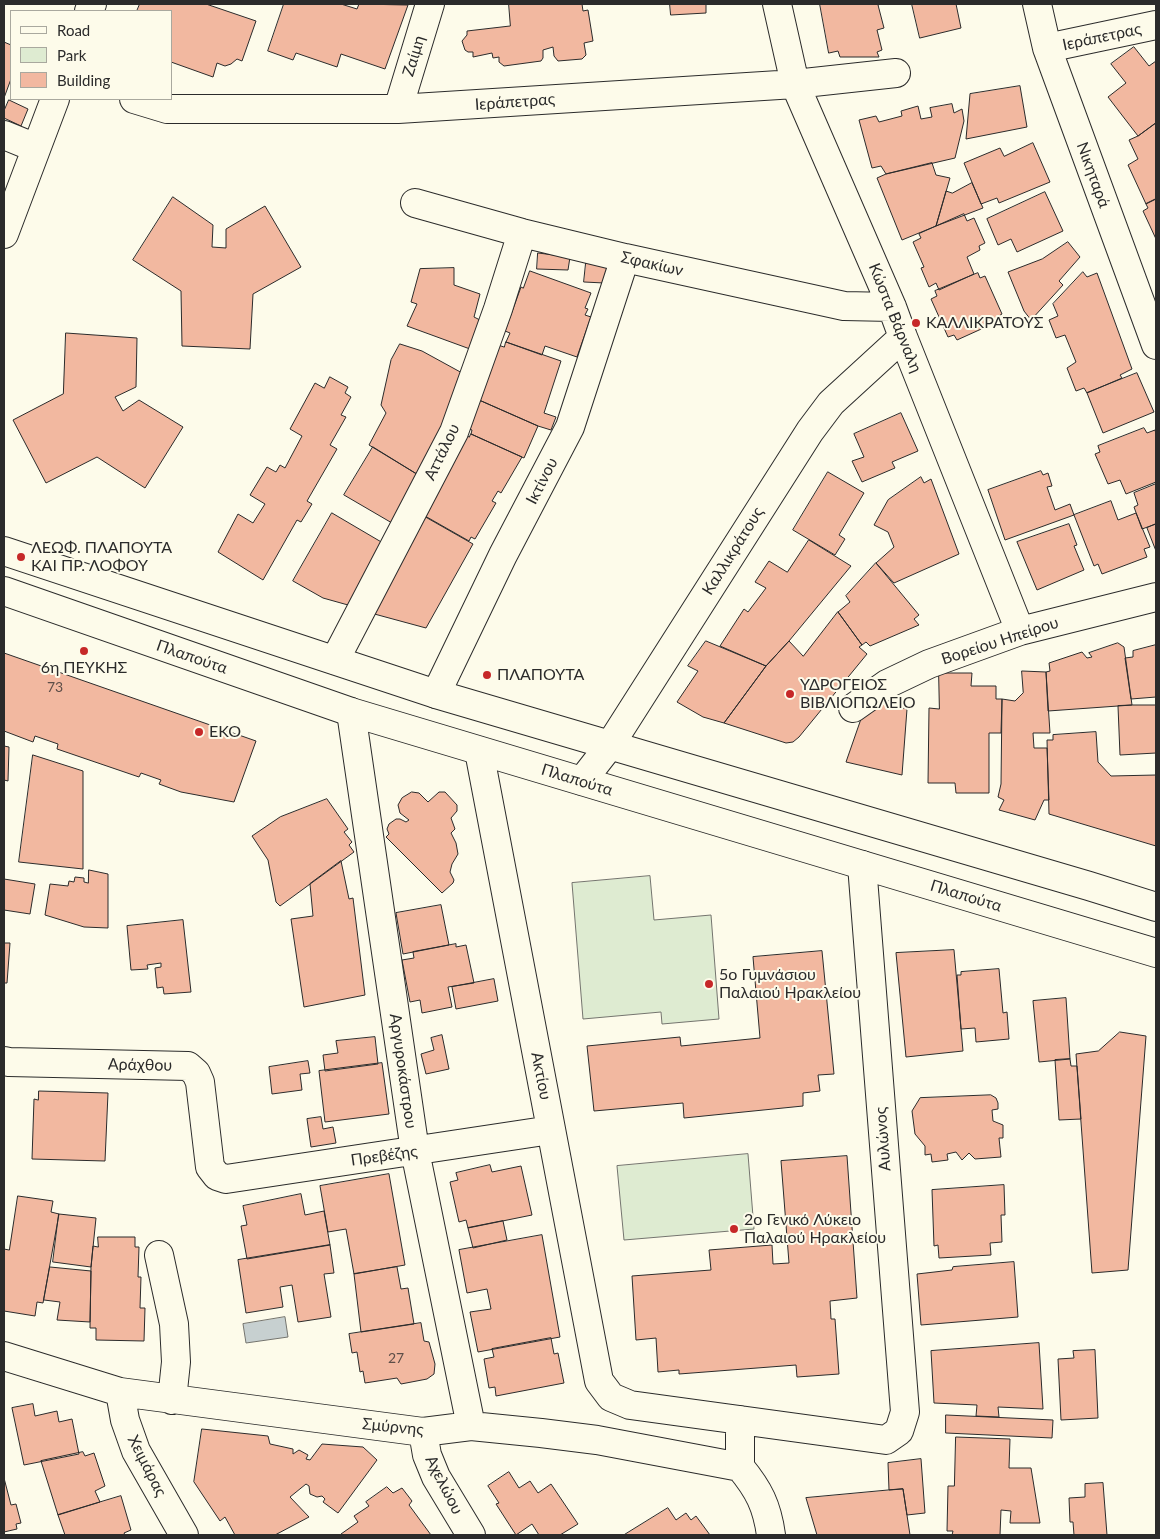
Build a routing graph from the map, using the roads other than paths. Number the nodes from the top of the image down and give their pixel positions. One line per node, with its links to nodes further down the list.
1 (430, 4): 10 (street, Ζαίμη)
2 (777, 4): 7 (street, Κώστα Βάρναλη)
3 (1037, 4): 5 (street, Νικηταρά)
4 (1156, 25): 5 (street, Ιεράπετρας)
5 (1047, 48): 19 (street, Νικηταρά)
6 (896, 73): 7 (street, Ιεράπετρας)
7 (795, 84): 10 (street, Ιεράπετρας); 17 (street, Κώστα Βάρναλη)
8 (56, 100): 12 (street)
9 (137, 100): 10 (street, Ιεράπετρας)
10 (398, 109)
11 (4, 135): 12 (street)
12 (36, 148): 15 (street)
13 (415, 203): 14 (street, Σφακίων)
14 (522, 233): 16 (street, Σφακίων); 24 (street, Αττάλου)
15 (4, 234)
16 (625, 258): 17 (street, Σφακίων); 25 (street, Ικτίνου)
17 (892, 307): 18 (street, Κώστα Βάρναλη)
18 (903, 337): 23 (street, Κώστα Βάρναλη); 28 (street, Καλλικράτους)
19 (1156, 345)
20 (4, 551): 24 (street)
21 (4, 591): 27 (street, Πλαπούτα)
22 (1156, 597): 23 (street, Βορείου Ηπείρου)
23 (1020, 632): 26 (street, Βορείου Ηπείρου)
24 (335, 660): 25 (street)
25 (436, 694): 28 (street)
26 (854, 708)
27 (351, 712): 29 (street, Πλαπούτα); 38 (street, Αργυροκάστρου)
28 (610, 745): 30 (street, Καλλικράτους); 31 (street)
29 (479, 750): 30 (street, Πλαπούτα); 37 (street, Ακτίου)
30 (582, 782): 32 (street, Πλαπούτα)
31 (967, 851): 33 (street); 34 (street)
32 (862, 865): 33 (street, Πλαπούτα); 44 (street, Αυλώνος)
33 (952, 891): 35 (street, Πλαπούτα)
34 (1156, 907)
35 (1156, 953)
36 (4, 1060): 39 (street, Αράχθου)
37 (551, 1130): 38 (street, Πρεβέζης); 44 (street, Ακτίου)
38 (415, 1151): 39 (street, Πρεβέζης); 45 (street, Αργυροκάστρου)
39 (217, 1176)
40 (160, 1255): 43 (street)
41 (4, 1356): 42 (street, Σμύρνης)
42 (120, 1392): 43 (street, Σμύρνης); 48 (street, Χειμάρας)
43 (172, 1400): 46 (street, Σμύρνης)
44 (740, 1420): 47 (street)
45 (471, 1426): 46 (street, Σμύρνης); 47 (street, Σμύρνης)
46 (423, 1432): 49 (street, Αχελώου)
47 (740, 1467): 50 (street)
48 (184, 1535)
49 (471, 1535)
50 (771, 1535)

